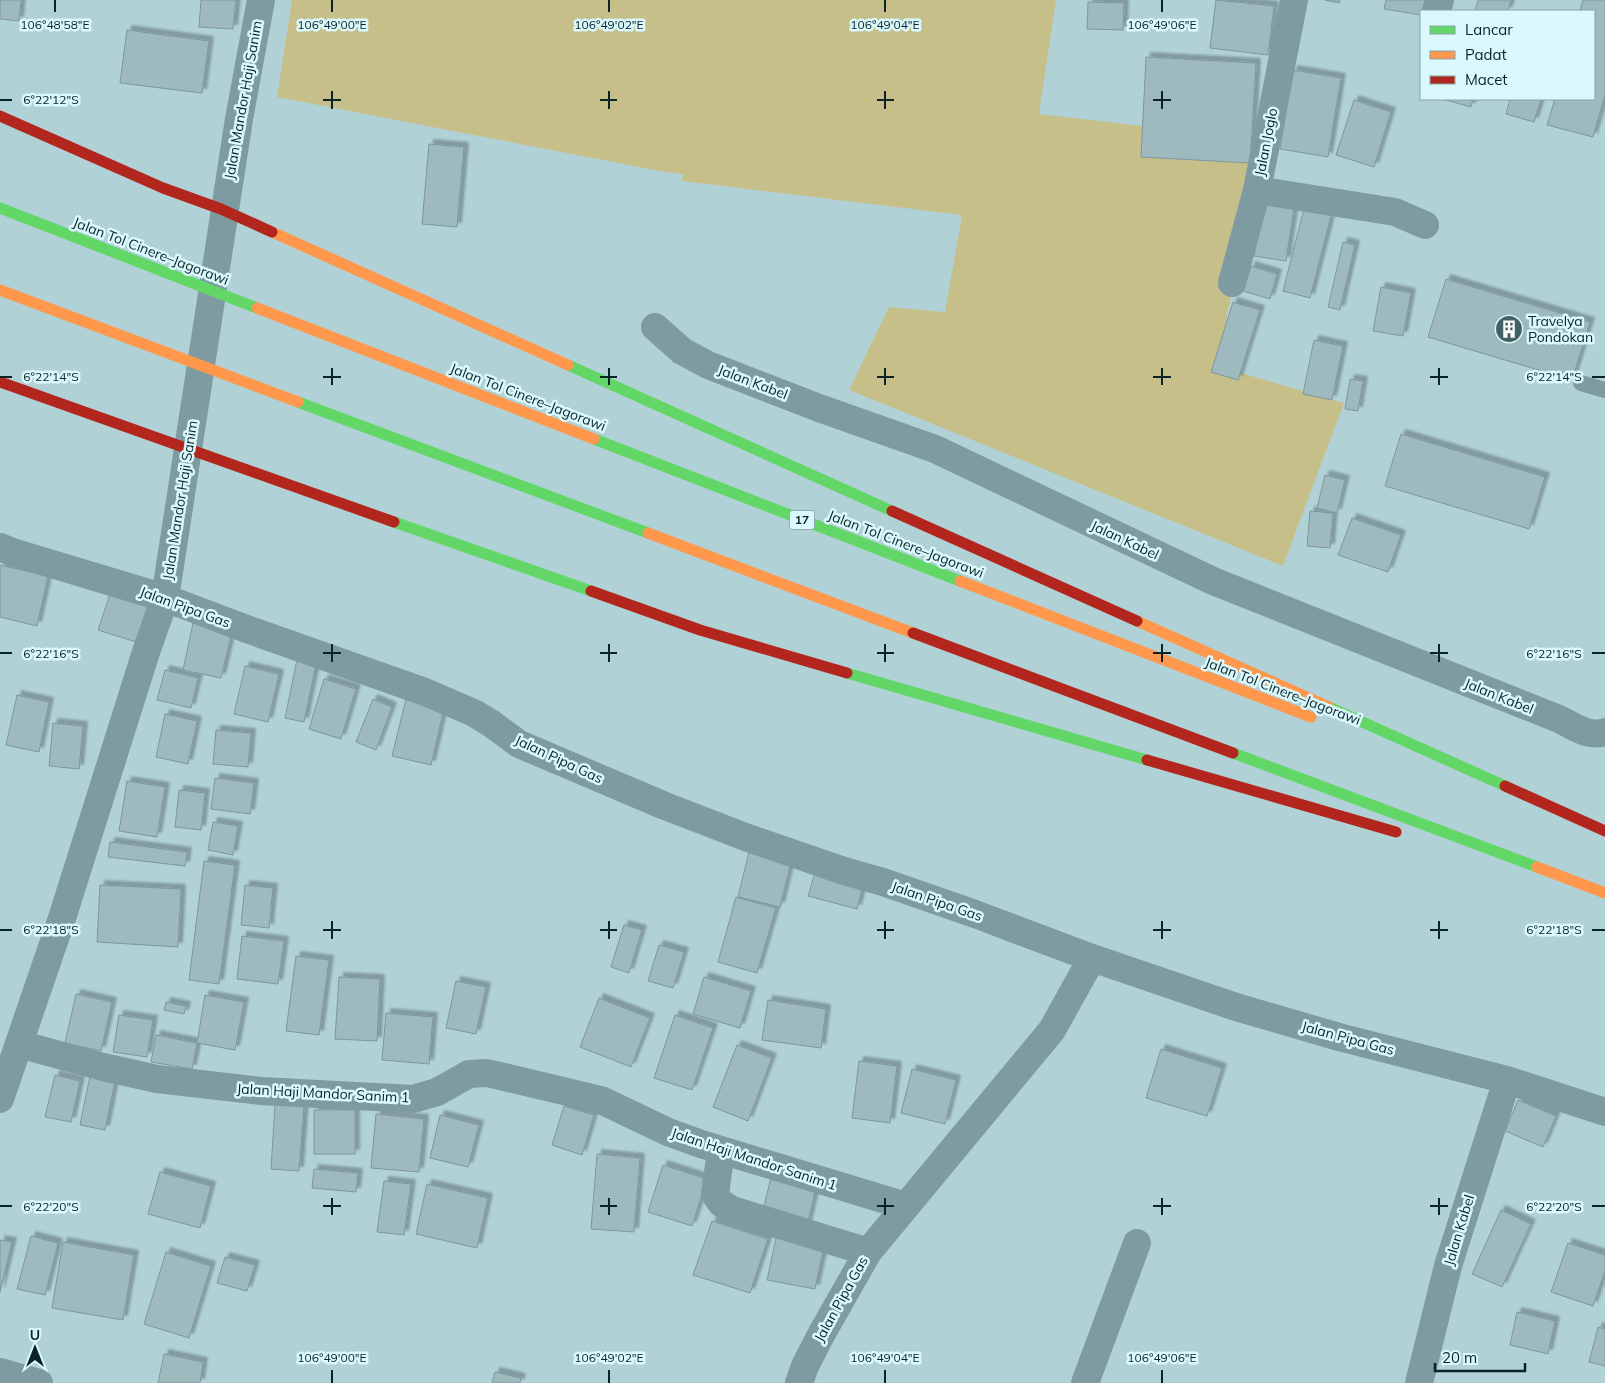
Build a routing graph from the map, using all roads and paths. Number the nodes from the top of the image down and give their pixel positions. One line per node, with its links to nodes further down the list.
1 (261, 0): 14 (street, Jalan Mandor Haji Sanim)
2 (1294, 0): 4 (street, Jalan Joglo)
3 (0, 116): 18 (highway)
4 (1257, 190): 6 (street); 7 (street, Jalan Joglo)
5 (0, 208): 15 (highway, Jalan Tol Cinere–Jagorawi / 17)
6 (1425, 225)
7 (1232, 283)
8 (0, 290): 21 (highway)
9 (655, 327): 16 (street, Jalan Kabel)
10 (0, 382): 19 (highway)
11 (1581, 383): 12 (lane)
12 (1605, 390)
13 (0, 546): 14 (street, Jalan Pipa Gas)
14 (165, 598): 22 (street, Jalan Pipa Gas); 23 (street, Jalan Mandor Haji Sanim)
15 (1317, 720)
16 (1605, 732)
17 (1410, 756): 18 (highway)
18 (1605, 831)
19 (1410, 836)
20 (1458, 850): 21 (highway)
21 (1603, 892)
22 (1092, 958): 24 (street, Jalan Pipa Gas); 28 (street, Jalan Pipa Gas)
23 (19, 1044): 25 (street, Jalan Mandor Haji Sanim); 27 (street, Jalan Haji Mandor Sanim 1)
24 (1507, 1080): 26 (street, Jalan Pipa Gas); 35 (street, Jalan Kabel)
25 (0, 1099)
26 (1605, 1112)
27 (721, 1150): 28 (street, Jalan Haji Mandor Sanim 1); 30 (street)
28 (906, 1206): 30 (street, Jalan Pipa Gas)
29 (1137, 1243): 34 (street)
30 (868, 1252): 33 (street, Jalan Pipa Gas)
31 (0, 1372): 32 (street)
32 (40, 1383)
33 (800, 1383)
34 (1085, 1383)
35 (1419, 1383)

